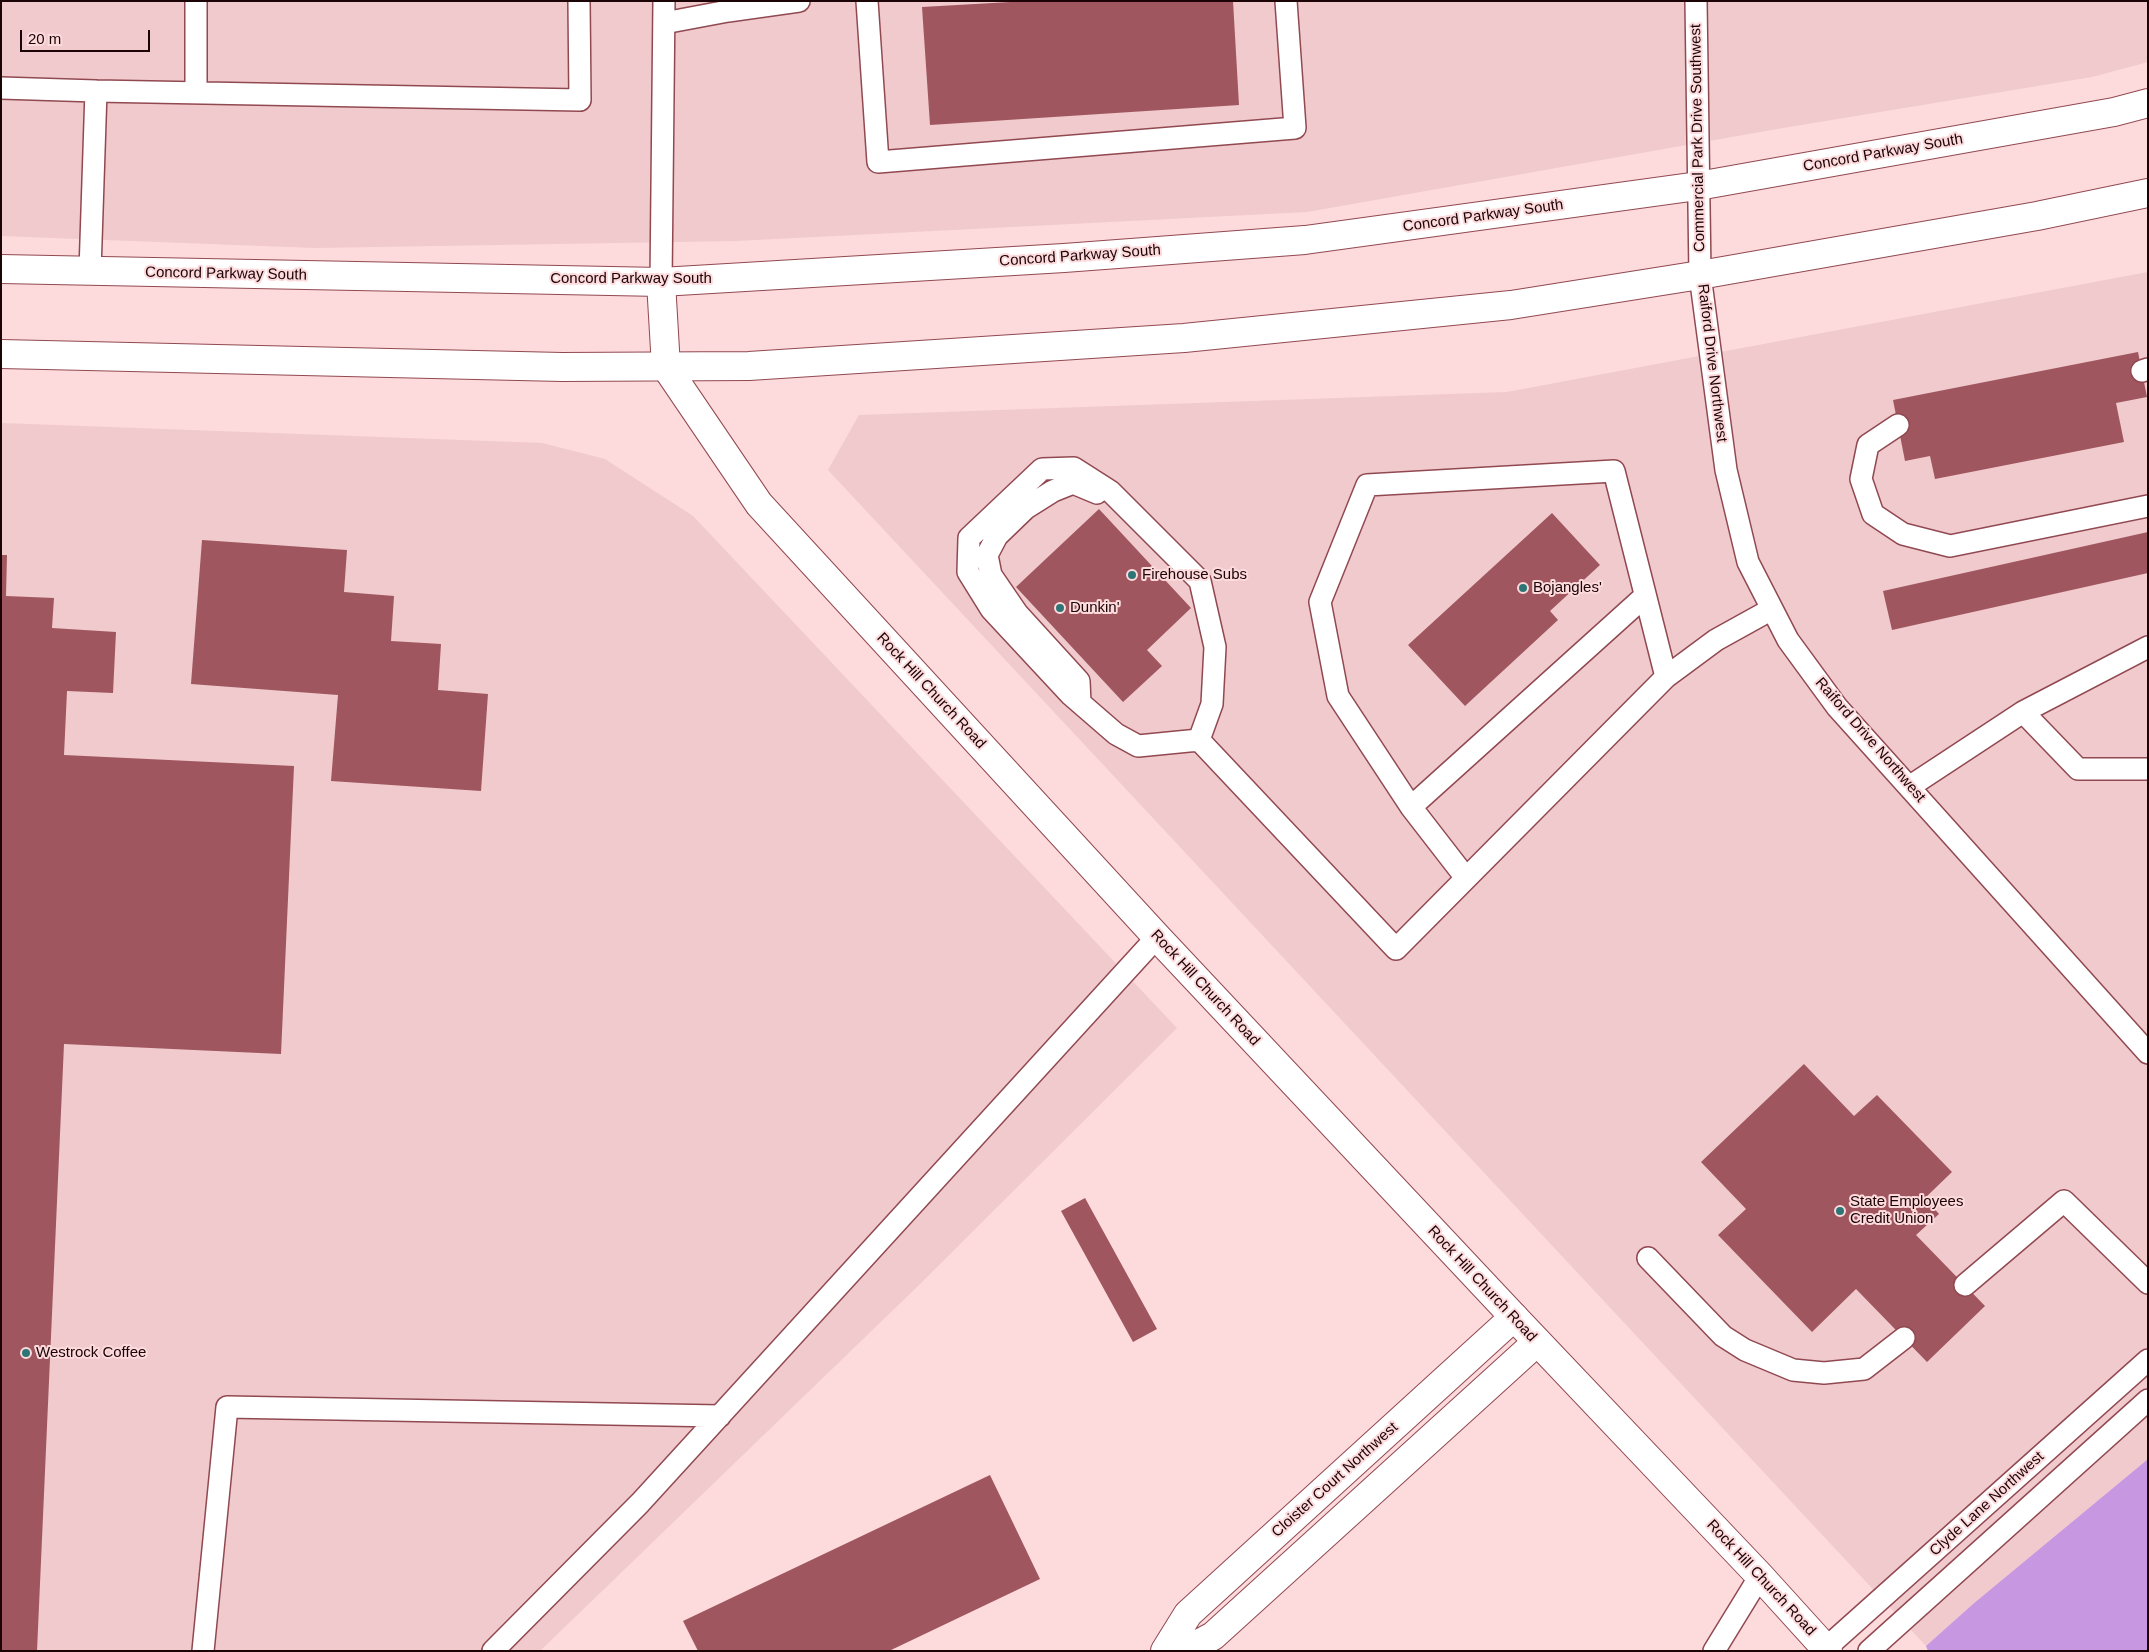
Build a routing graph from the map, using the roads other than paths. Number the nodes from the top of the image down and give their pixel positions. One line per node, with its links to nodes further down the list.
1 (196, 1): 11 (lane)
2 (579, 1): 11 (lane)
3 (664, 1): 8 (lane)
4 (799, 1): 8 (lane)
5 (867, 1): 6 (lane)
6 (1286, 1)
7 (1696, 1): 13 (lane, Commercial Park Drive Southwest)
8 (664, 23): 18 (lane)
9 (1, 88): 10 (lane)
10 (96, 92): 11 (lane); 16 (lane)
11 (196, 93)
12 (2148, 103): 13 (main road, Concord Parkway South)
13 (1698, 186): 17 (lane, Commercial Park Drive Southwest); 18 (main road, Concord Parkway South)
14 (2148, 193): 17 (main road)
15 (1, 269): 16 (main road, Concord Parkway South)
16 (90, 271): 18 (main road, Concord Parkway South)
17 (1700, 275): 20 (main road); 24 (lane, Raiford Drive Northwest)
18 (661, 282): 20 (main road)
19 (1, 354): 20 (main road)
20 (666, 367): 33 (main road, Rock Hill Church Road)
21 (1898, 425): 22 (lane)
22 (2148, 506)
23 (1645, 596): 26 (lane); 31 (lane); 31 (lane)
24 (1772, 609): 26 (lane); 30 (lane, Raiford Drive Northwest)
25 (2148, 647): 27 (lane)
26 (1666, 677): 32 (lane)
27 (2023, 712): 29 (lane); 30 (lane)
28 (1199, 740): 28 (lane); 32 (lane)
29 (2148, 769)
30 (1909, 787): 34 (lane, Raiford Drive Northwest)
31 (1411, 807): 32 (lane)
32 (1466, 878)
33 (1157, 937): 38 (main road, Rock Hill Church Road); 43 (lane)
34 (2148, 1053)
35 (1648, 1258): 39 (lane)
36 (2148, 1282): 37 (lane)
37 (1965, 1285)
38 (1514, 1317): 40 (main road, Rock Hill Church Road); 48 (main road, Cloister Court Northwest)
39 (1904, 1338)
40 (1537, 1342): 44 (main road, Rock Hill Church Road); 49 (main road)
41 (2148, 1360): 45 (lane, Clyde Lane Northwest)
42 (2148, 1400): 51 (lane)
43 (720, 1416): 46 (lane); 47 (lane)
44 (1760, 1576): 45 (main road, Rock Hill Church Road); 50 (lane)
45 (1827, 1650)
46 (203, 1651)
47 (493, 1651)
48 (1165, 1651)
49 (1185, 1651)
50 (1714, 1651)
51 (1869, 1651)

